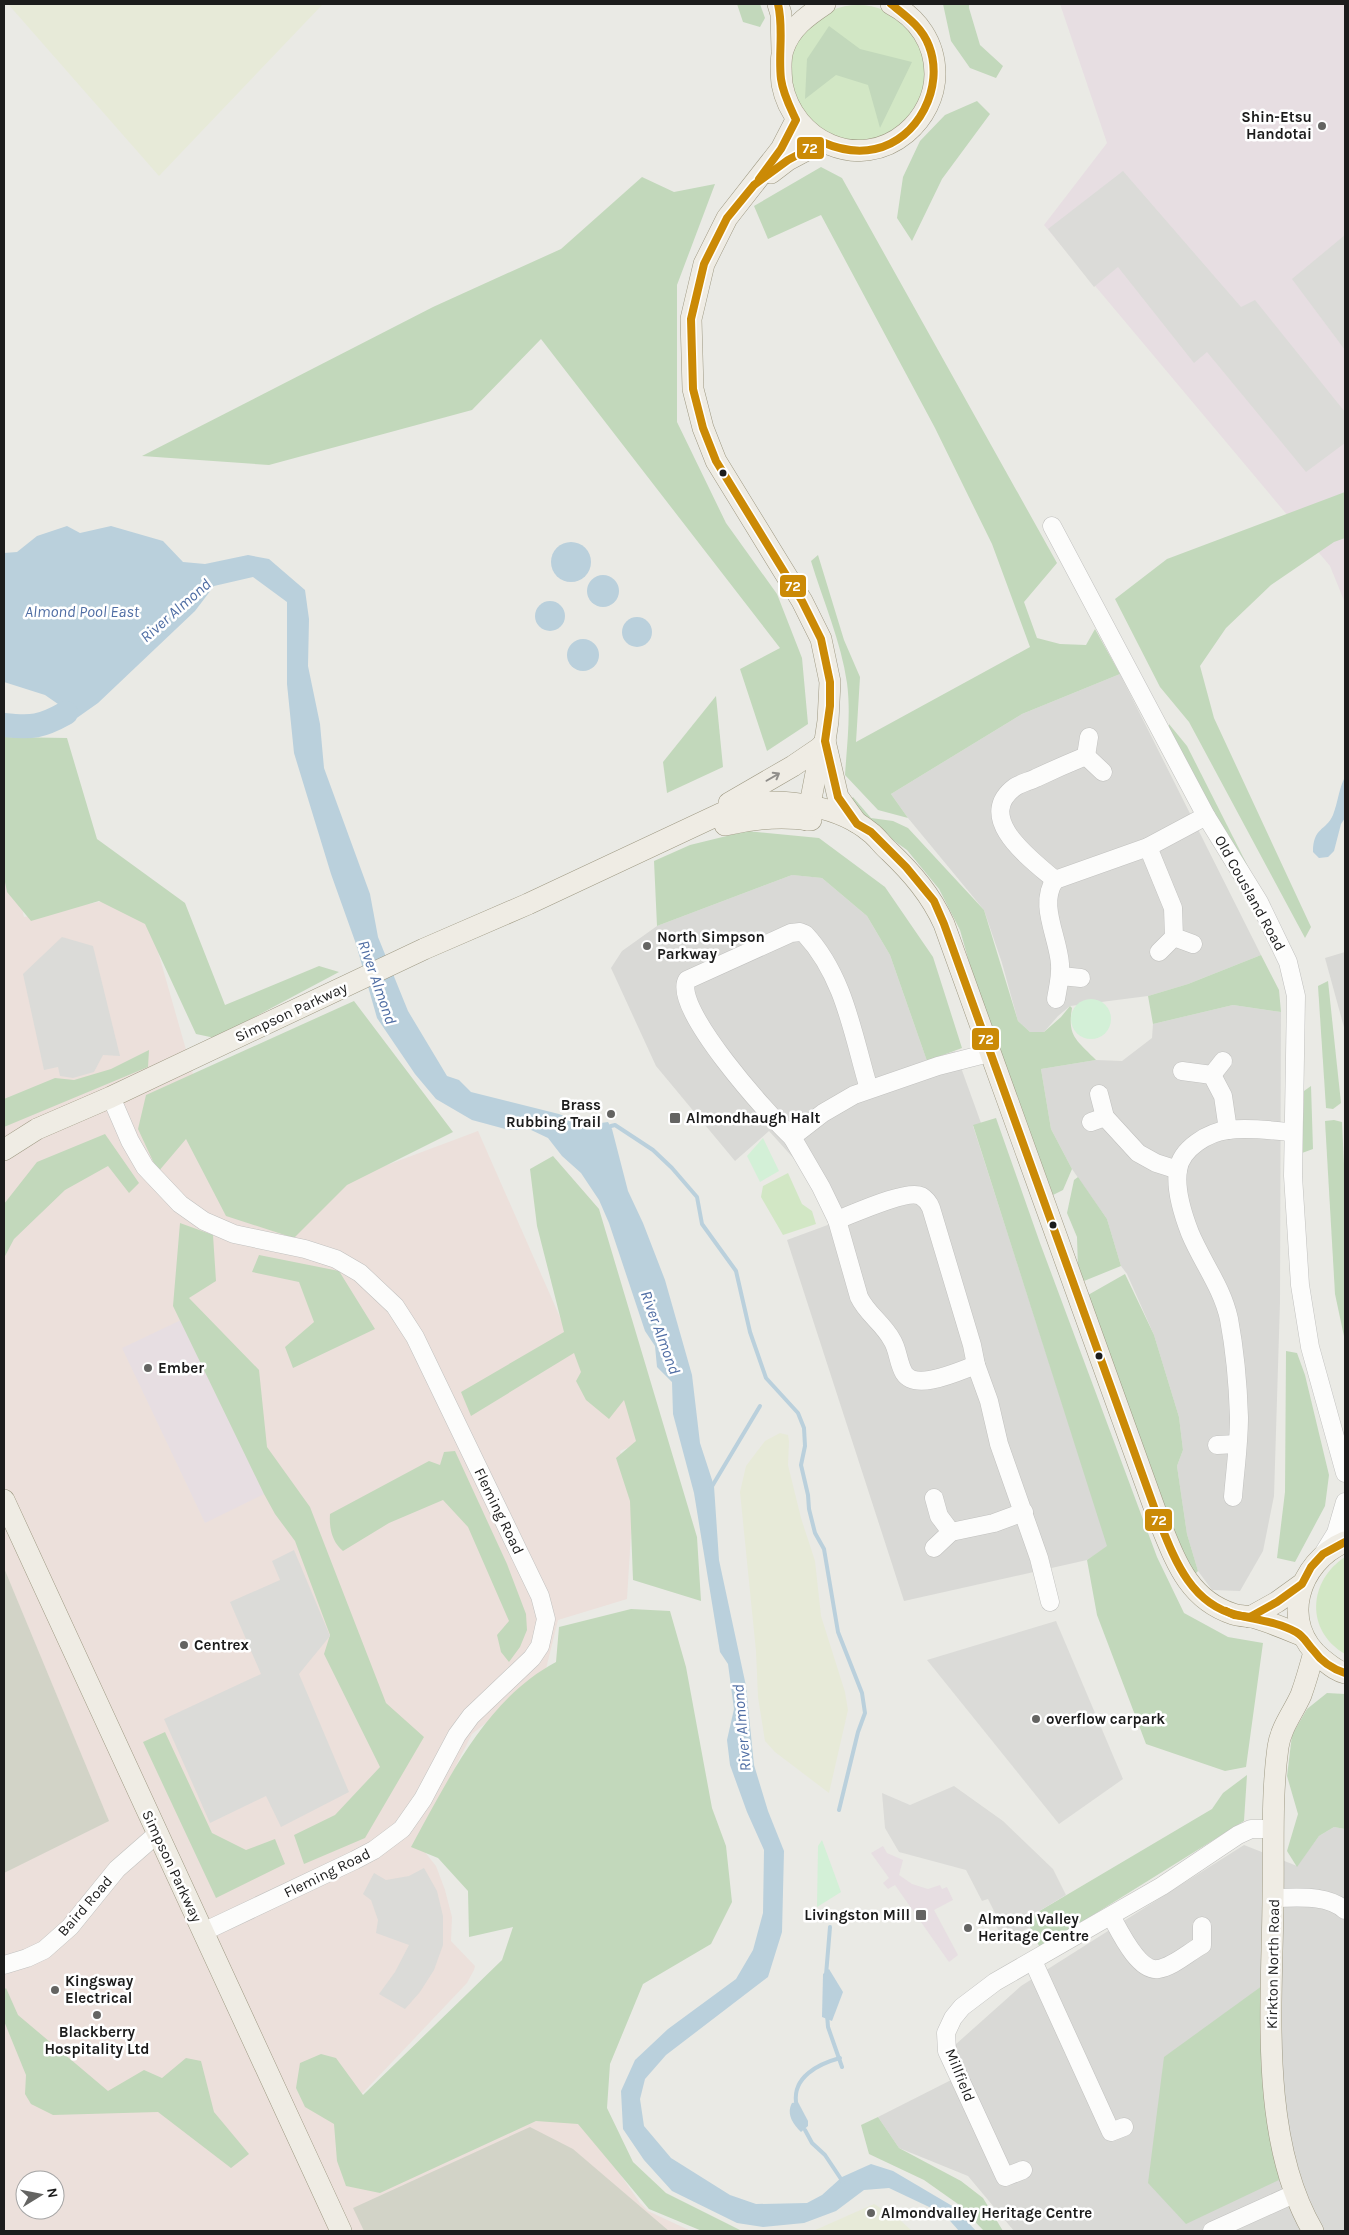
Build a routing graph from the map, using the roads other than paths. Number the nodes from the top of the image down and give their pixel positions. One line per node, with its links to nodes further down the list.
1 (778, 4): 6 (main road)
2 (825, 4): 6 (main road)
3 (892, 4): 5 (main road)
4 (915, 4): 5 (main road)
5 (919, 26): 8 (main road)
6 (782, 51): 7 (main road)
7 (796, 120): 8 (main road); 9 (main road)
8 (822, 142): 9 (main road)
9 (754, 185): 12 (main road)
10 (1052, 526): 16 (street, Old Cousland Road)
11 (1089, 737): 13 (street)
12 (824, 745): 15 (main road); 17 (main road); 18 (main road, one-way to 12)
13 (1086, 756): 14 (street); 21 (street)
14 (1103, 772)
15 (812, 814): 17 (main road, Simpson Parkway); 18 (main road, Simpson Parkway); 19 (main road, Simpson Parkway)
16 (1206, 816): 20 (street); 36 (street, Old Cousland Road)
17 (857, 824): 19 (main road, Simpson Parkway)
18 (696, 825): 34 (main road, Simpson Parkway)
19 (878, 841): 28 (main road, Simpson Parkway)
20 (1148, 847): 21 (street); 22 (street)
21 (1055, 880): 25 (street)
22 (1174, 937): 23 (street); 24 (street)
23 (1193, 944)
24 (1159, 952)
25 (1061, 976): 26 (street); 27 (street)
26 (1081, 978)
27 (1056, 999)
28 (989, 1053): 32 (street); 56 (main road, Simpson Parkway)
29 (1223, 1061): 31 (street)
30 (1182, 1071): 31 (street)
31 (1212, 1075): 35 (street)
32 (869, 1089): 37 (street); 37 (street)
33 (1099, 1094): 39 (street)
34 (111, 1097): 38 (main road, Simpson Parkway); 66 (street, Fleming Road)
35 (1228, 1130): 36 (street); 39 (street)
36 (1293, 1132): 44 (street, Old Cousland Road)
37 (792, 1137): 40 (street)
38 (4, 1150)
39 (1178, 1170): 42 (street)
40 (837, 1220): 41 (street); 41 (street)
41 (976, 1365): 49 (street)
42 (1237, 1444): 43 (street); 45 (street)
43 (1217, 1445)
44 (1345, 1473)
45 (1233, 1497)
46 (934, 1498): 50 (street)
47 (4, 1500): 61 (main road, Simpson Parkway)
48 (1345, 1502): 53 (street)
49 (1024, 1512): 50 (street); 55 (street)
50 (951, 1532): 52 (street)
51 (1345, 1542): 53 (main road)
52 (934, 1548)
53 (1323, 1554): 54 (main road)
54 (1302, 1584): 56 (main road); 57 (main road)
55 (1050, 1602)
56 (1250, 1616): 57 (main road, Simpson Parkway)
57 (1309, 1644): 58 (main road, Simpson Parkway); 59 (main road, Kirkton North Road)
58 (1340, 1671): 59 (main road, Kirkton North Road)
59 (1300, 1696): 60 (main road, Kirkton North Road)
60 (1274, 1829): 62 (main road, Kirkton North Road); 64 (street, Millfield)
61 (157, 1834): 66 (main road, Simpson Parkway); 68 (street, Baird Road)
62 (1274, 1898): 63 (street); 71 (main road, Kirkton North Road)
63 (1345, 1910)
64 (1111, 1916): 65 (street); 67 (street, Millfield)
65 (1202, 1926)
66 (203, 1932): 73 (main road, Simpson Parkway)
67 (1033, 1961): 69 (street); 70 (street, Millfield)
68 (4, 1965)
69 (1124, 2127)
70 (1023, 2170)
71 (1296, 2192): 72 (street); 75 (main road, Kirkton North Road)
72 (1238, 2226): 74 (street)
73 (341, 2231)
74 (1212, 2231)
75 (1313, 2231)

